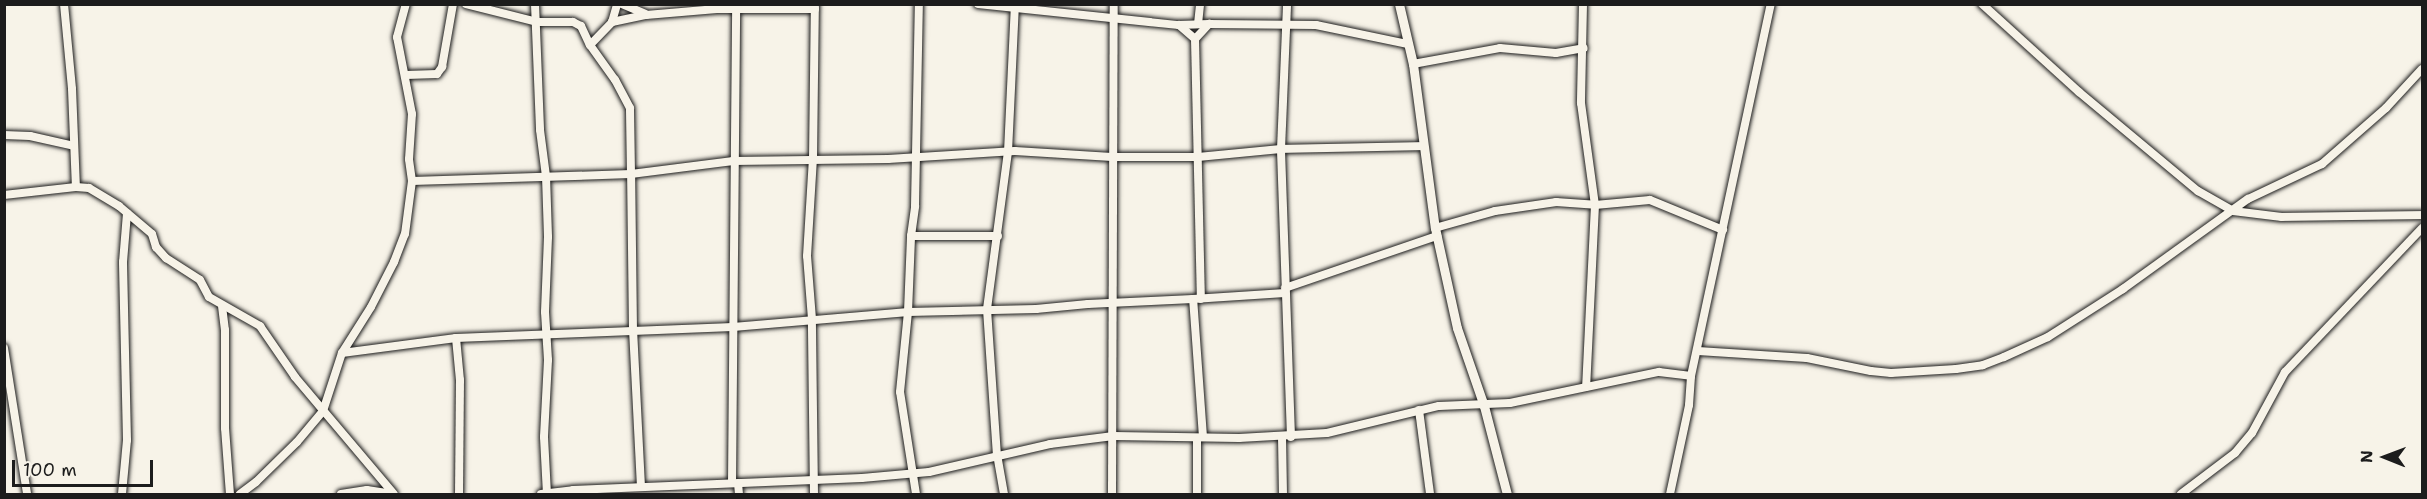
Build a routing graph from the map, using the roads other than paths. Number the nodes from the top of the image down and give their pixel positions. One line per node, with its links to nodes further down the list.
1 (64, 4): 36 (street)
2 (406, 4): 34 (street)
3 (453, 4): 34 (street)
4 (466, 4): 22 (street)
5 (535, 4): 22 (street)
6 (617, 4): 23 (street)
7 (622, 4): 20 (street)
8 (919, 4): 40 (street)
9 (978, 4): 17 (street)
10 (1114, 4): 21 (street)
11 (1200, 4): 24 (street)
12 (1287, 4): 27 (street)
13 (1399, 4): 29 (street)
14 (1583, 4): 31 (street)
15 (1771, 4): 55 (street)
16 (1982, 4): 51 (street)
17 (1015, 6): 21 (street); 39 (street)
18 (736, 7): 19 (street); 20 (street); 44 (street)
19 (815, 7): 43 (street)
20 (646, 15): 23 (street)
21 (1115, 20): 26 (street); 41 (street)
22 (537, 22): 30 (street); 46 (street)
23 (612, 22): 30 (street)
24 (1198, 24): 25 (street); 26 (street)
25 (1209, 24): 27 (street); 28 (street)
26 (1179, 26): 28 (street)
27 (1286, 26): 29 (street); 38 (street)
28 (1195, 39): 42 (street)
29 (1408, 44): 32 (street)
30 (590, 45): 45 (street)
31 (1584, 48): 32 (street); 50 (street)
32 (1413, 64): 37 (street)
33 (2422, 69): 51 (street)
34 (406, 75): 47 (street)
35 (4, 135): 36 (street)
36 (74, 146): 48 (street)
37 (1423, 146): 38 (street); 56 (street)
38 (1281, 149): 42 (street); 59 (street)
39 (1008, 152): 40 (street); 41 (street); 58 (street)
40 (916, 156): 43 (street); 57 (street)
41 (1112, 157): 42 (street); 61 (street)
42 (1198, 157): 60 (street)
43 (813, 159): 44 (street); 65 (street)
44 (733, 161): 45 (street); 66 (street)
45 (631, 174): 46 (street); 67 (street)
46 (546, 176): 47 (street); 68 (street)
47 (412, 181): 72 (street)
48 (76, 187): 49 (street); 52 (street)
49 (4, 195)
50 (1595, 205): 55 (street); 56 (street); 75 (street)
51 (2233, 211): 53 (street); 71 (street)
52 (127, 213): 62 (street); 91 (street)
53 (2422, 215)
54 (2422, 228): 107 (street)
55 (1723, 230): 71 (street)
56 (1436, 232): 59 (street); 76 (street)
57 (910, 236): 58 (street); 64 (street)
58 (998, 236): 63 (street)
59 (1285, 291): 60 (street); 81 (street)
60 (1197, 299): 61 (street); 82 (street)
61 (1112, 303): 63 (street); 79 (street)
62 (222, 306): 78 (street); 92 (street)
63 (987, 309): 64 (street); 83 (street)
64 (908, 312): 65 (street); 84 (street)
65 (812, 319): 66 (street); 85 (street)
66 (733, 327): 67 (street); 86 (street)
67 (633, 330): 68 (street); 87 (street)
68 (546, 333): 69 (street); 89 (street)
69 (456, 338): 72 (street); 96 (street)
70 (4, 348): 74 (street)
71 (1698, 351): 73 (street)
72 (342, 353): 78 (street)
73 (1690, 376): 75 (street); 106 (street)
74 (8, 387): 90 (street)
75 (1586, 387): 76 (street)
76 (1484, 406): 77 (street); 105 (street)
77 (1419, 410): 81 (street); 104 (street)
78 (323, 411): 93 (street); 95 (street)
79 (1114, 436): 82 (street); 83 (street); 101 (street)
80 (1282, 437): 81 (street); 82 (street); 103 (street)
81 (1291, 437)
82 (1200, 438): 102 (street)
83 (997, 456): 84 (street); 100 (street)
84 (913, 473): 85 (street); 99 (street)
85 (813, 480): 86 (street); 98 (street)
86 (735, 483): 88 (street); 97 (street)
87 (641, 488): 88 (street); 89 (street)
88 (651, 491)
89 (545, 494)
90 (27, 495)
91 (122, 495)
92 (230, 495)
93 (240, 495)
94 (341, 495): 95 (street)
95 (393, 495)
96 (459, 495)
97 (739, 495)
98 (814, 495)
99 (916, 495)
100 (1004, 495)
101 (1112, 495)
102 (1197, 495)
103 (1283, 495)
104 (1430, 495)
105 (1507, 495)
106 (1670, 495)
107 (2181, 495)

